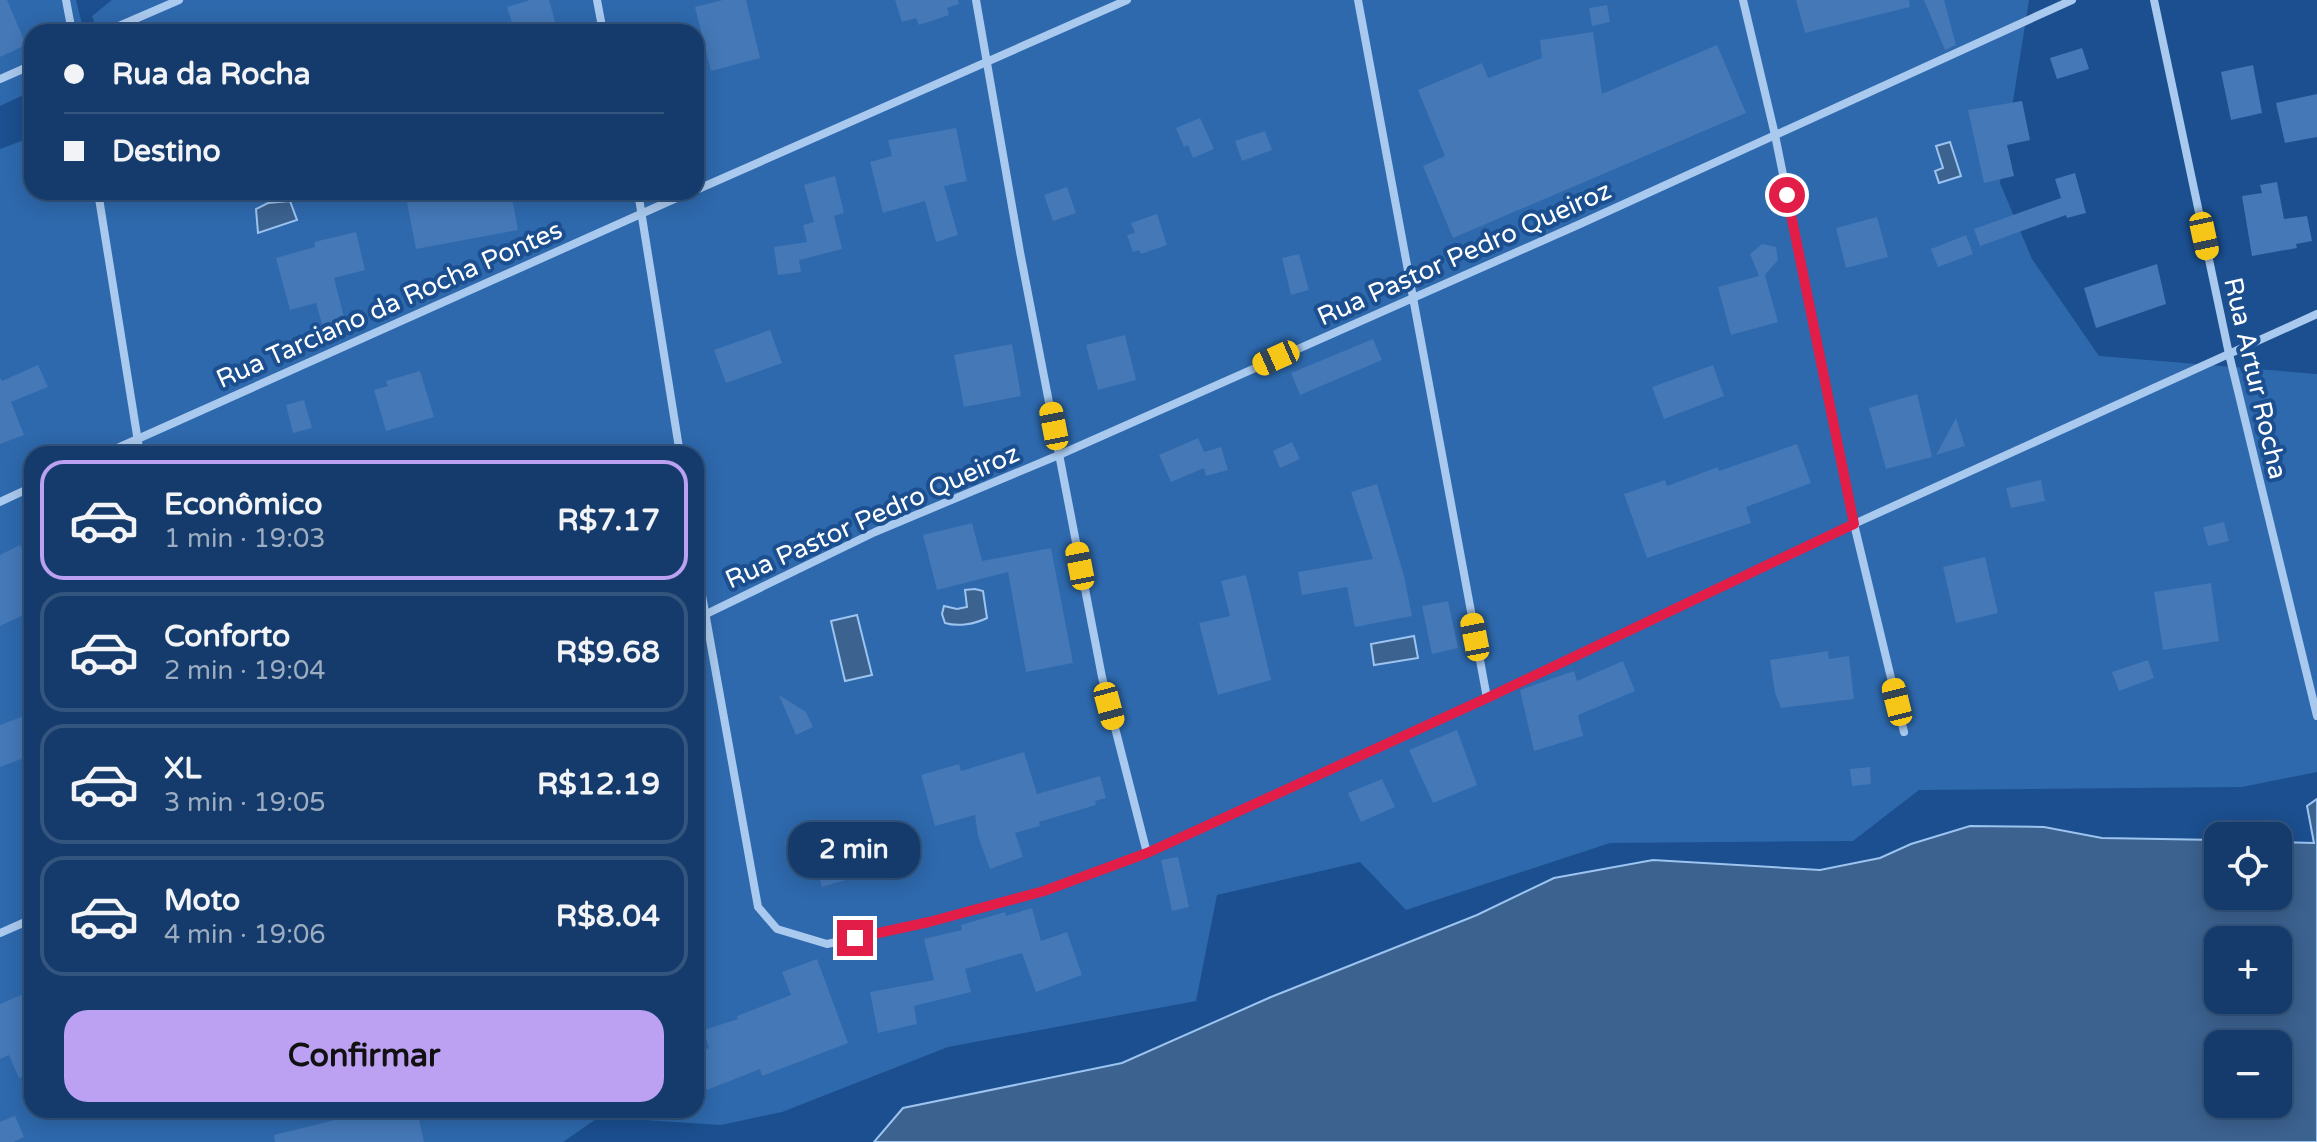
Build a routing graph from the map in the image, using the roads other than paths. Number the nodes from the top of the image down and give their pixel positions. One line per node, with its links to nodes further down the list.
1 (66, 0): 10 (street)
2 (179, 0): 11 (street)
3 (597, 0): 12 (street)
4 (976, 0): 13 (street)
5 (1127, 0): 13 (street)
6 (1358, 0): 22 (street)
7 (1743, 0): 16 (street)
8 (2072, 0): 16 (street, Rua Pastor Pedro Queiroz)
9 (2154, 0): 24 (street, Rua Artur Rocha)
10 (70, 24)
11 (124, 24)
12 (602, 24)
13 (989, 61): 17 (street); 29 (street)
14 (24, 68): 15 (street)
15 (0, 79)
16 (1775, 135): 22 (street, Rua Pastor Pedro Queiroz); 32 (street)
17 (704, 186)
18 (99, 200): 25 (street)
19 (640, 200): 21 (street)
20 (672, 200): 21 (street, Rua Tarciano da Rocha Pontes)
21 (642, 213): 25 (street, Rua Tarciano da Rocha Pontes); 28 (street)
22 (1411, 298): 29 (street, Rua Pastor Pedro Queiroz); 35 (street)
23 (2317, 314): 24 (street)
24 (2229, 354): 32 (street); 36 (street, Rua Artur Rocha)
25 (138, 439): 26 (street, Rua Tarciano da Rocha Pontes); 27 (street)
26 (122, 446)
27 (139, 446)
28 (679, 446)
29 (1059, 455): 33 (street, Rua Pastor Pedro Queiroz); 38 (street)
30 (24, 491): 31 (street)
31 (0, 502)
32 (1854, 524): 35 (street); 37 (street)
33 (704, 615)
34 (704, 637): 38 (street)
35 (1487, 698): 38 (street)
36 (2317, 716)
37 (1904, 732)
38 (1147, 853)
39 (24, 922): 40 (street)
40 (0, 933)

